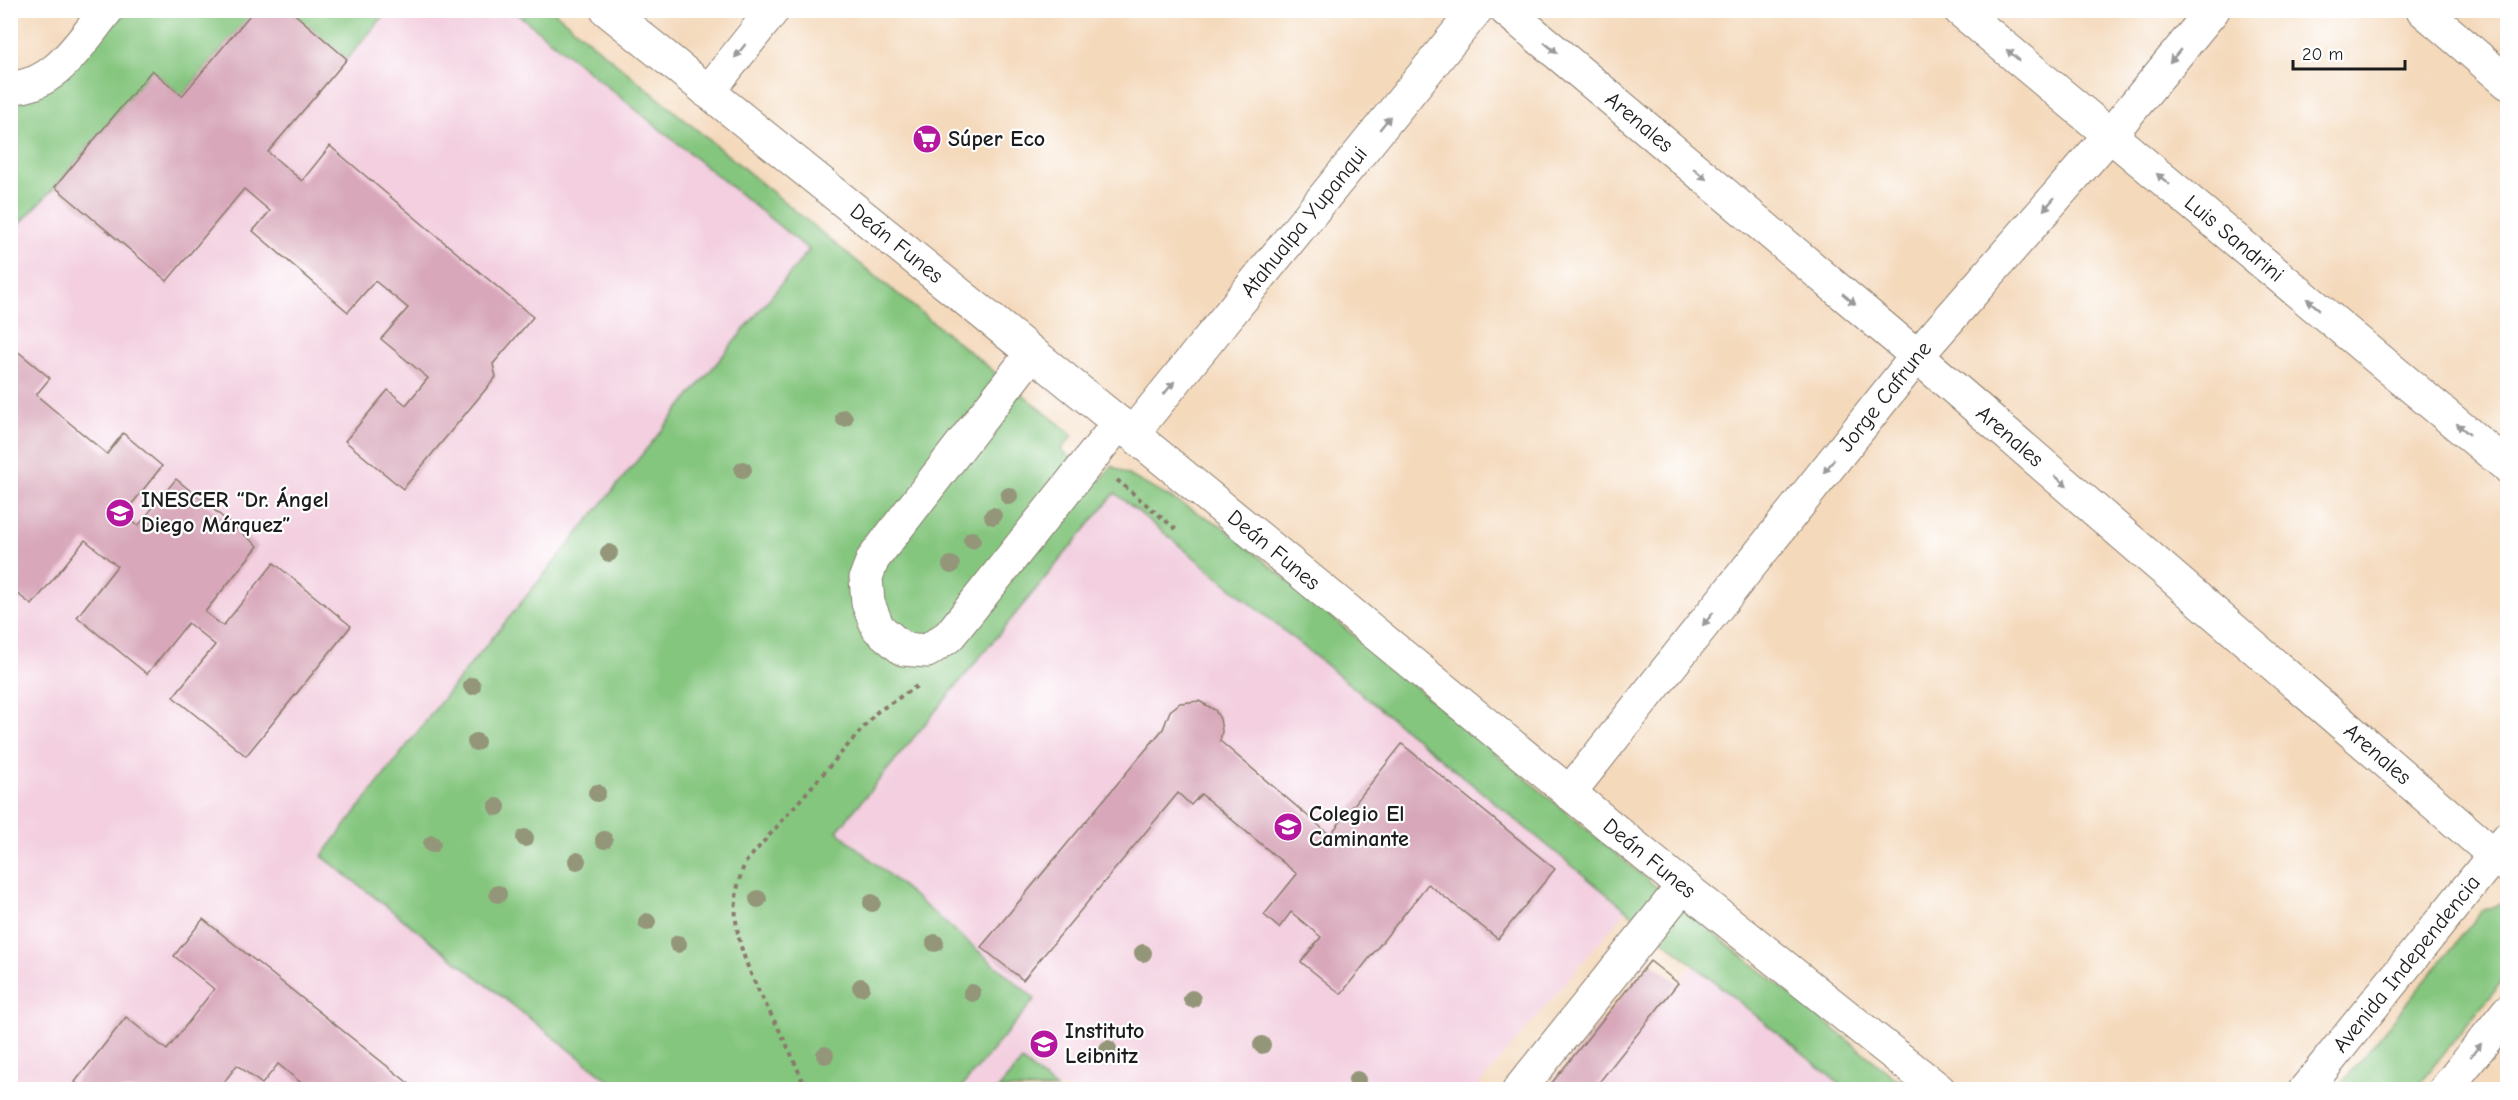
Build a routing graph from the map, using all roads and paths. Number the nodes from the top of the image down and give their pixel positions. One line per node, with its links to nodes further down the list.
1 (108, 10): 10 (street)
2 (608, 10): 11 (street, Deán Funes)
3 (773, 10): 11 (street, one-way to 11)
4 (1476, 10): 15 (street, Atahualpa Yupanqui, one-way to 4)
5 (1506, 10): 14 (street, Arenales, one-way to 14)
6 (1960, 10): 12 (street, Luis Sandrini, one-way to 6)
7 (2212, 10): 12 (street, Jorge Cafrune, one-way to 12)
8 (2423, 10): 9 (street)
9 (2508, 83)
10 (10, 87)
11 (708, 92): 13 (street, Deán Funes)
12 (2110, 135): 14 (street, Jorge Cafrune, one-way to 14); 16 (street, Luis Sandrini, one-way to 12)
13 (1032, 353): 15 (street, Deán Funes); 15 (street, Atahualpa Yupanqui)
14 (1917, 356): 20 (street, Jorge Cafrune, one-way to 20); 21 (street, Arenales, one-way to 21)
15 (1126, 428): 20 (street, Deán Funes)
16 (2508, 467)
17 (1115, 478): 18 (path)
18 (1178, 531)
19 (924, 682): 24 (path)
20 (1569, 793): 22 (street, Deán Funes)
21 (2503, 854): 27 (street, Avenida Independencia)
22 (1683, 886): 25 (street); 26 (street, Deán Funes)
23 (2508, 1011): 28 (street, one-way to 23)
24 (804, 1089)
25 (1519, 1089)
26 (1939, 1089)
27 (2305, 1089)
28 (2445, 1089)

